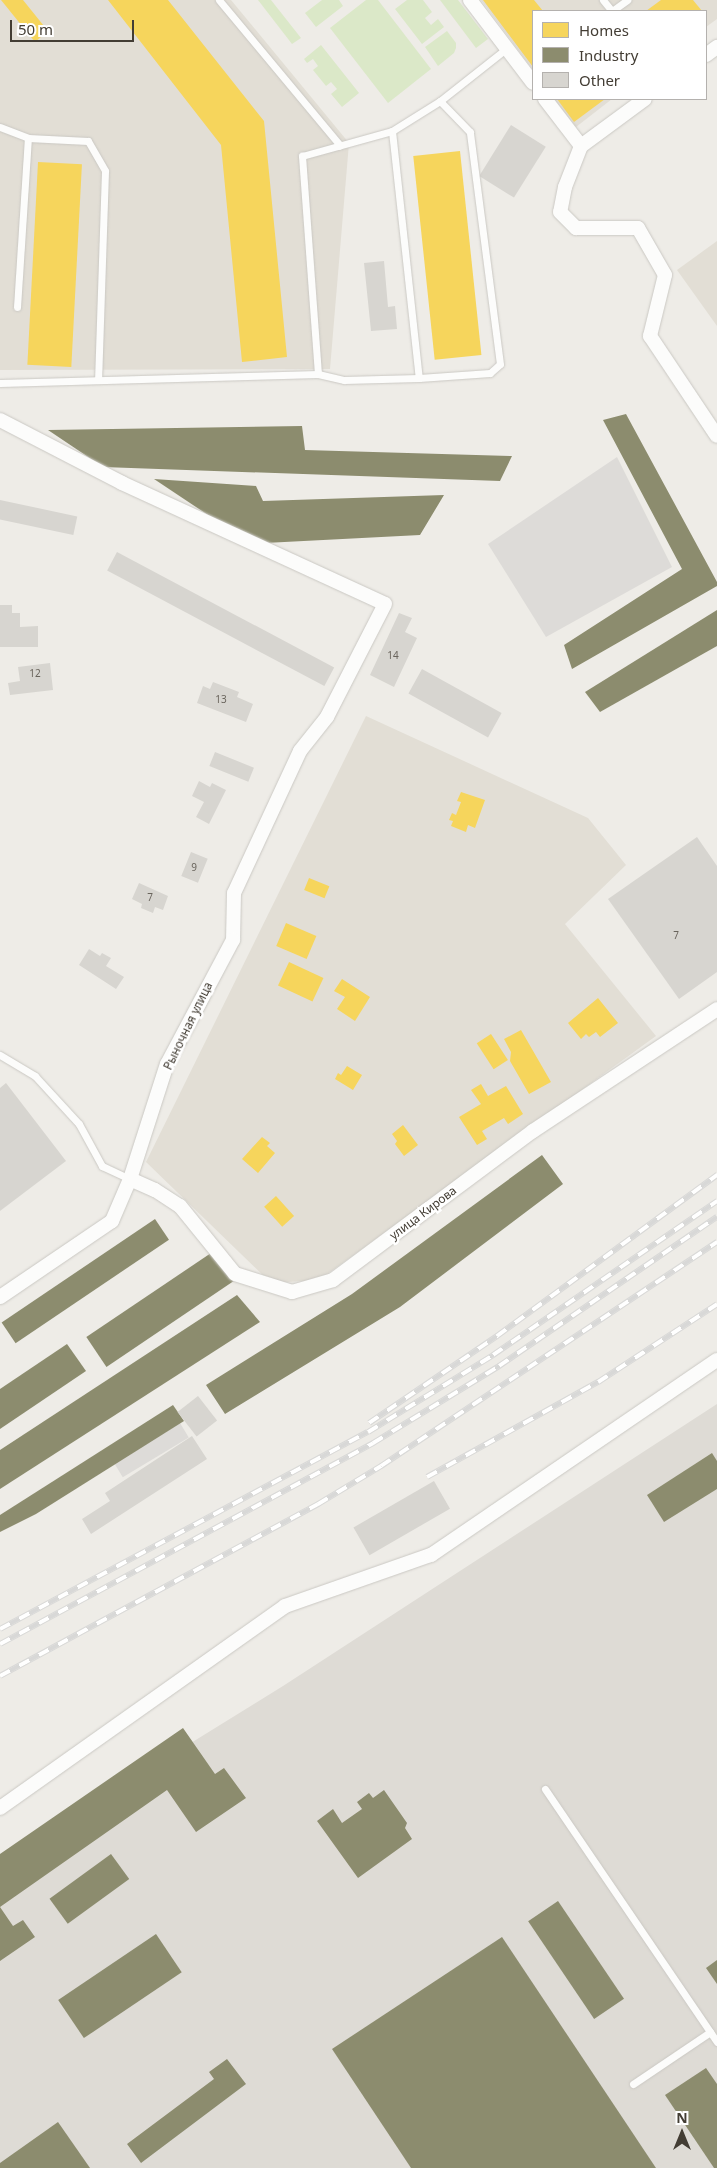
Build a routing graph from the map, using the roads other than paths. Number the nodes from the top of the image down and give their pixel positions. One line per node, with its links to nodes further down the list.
1 (219, 0): 17 (lane)
2 (470, 0): 8 (street)
3 (603, 0): 5 (lane)
4 (627, 0): 6 (lane)
5 (611, 10)
6 (613, 10)
7 (717, 46): 9 (street)
8 (507, 48): 10 (street); 11 (lane)
9 (707, 54)
10 (532, 82)
11 (440, 100): 15 (lane); 21 (lane)
12 (546, 100): 18 (street)
13 (644, 100): 18 (street)
14 (0, 126): 16 (lane)
15 (392, 130): 17 (lane); 21 (lane)
16 (28, 138): 19 (lane); 22 (lane)
17 (340, 145): 20 (lane)
18 (580, 146): 25 (street)
19 (17, 306)
20 (318, 374): 21 (lane); 22 (lane)
21 (419, 378)
22 (98, 380): 23 (lane)
23 (0, 383)
24 (0, 420): 28 (street, Рыночная улица)
25 (717, 436)
26 (717, 1009): 28 (street, улица Кирова)
27 (0, 1055): 28 (lane)
28 (130, 1179): 29 (street, Рыночная улица)
29 (0, 1297)
30 (717, 1360): 32 (street)
31 (545, 1789): 33 (lane)
32 (0, 1808)
33 (710, 2032): 34 (lane); 35 (lane)
34 (717, 2042)
35 (633, 2084)

